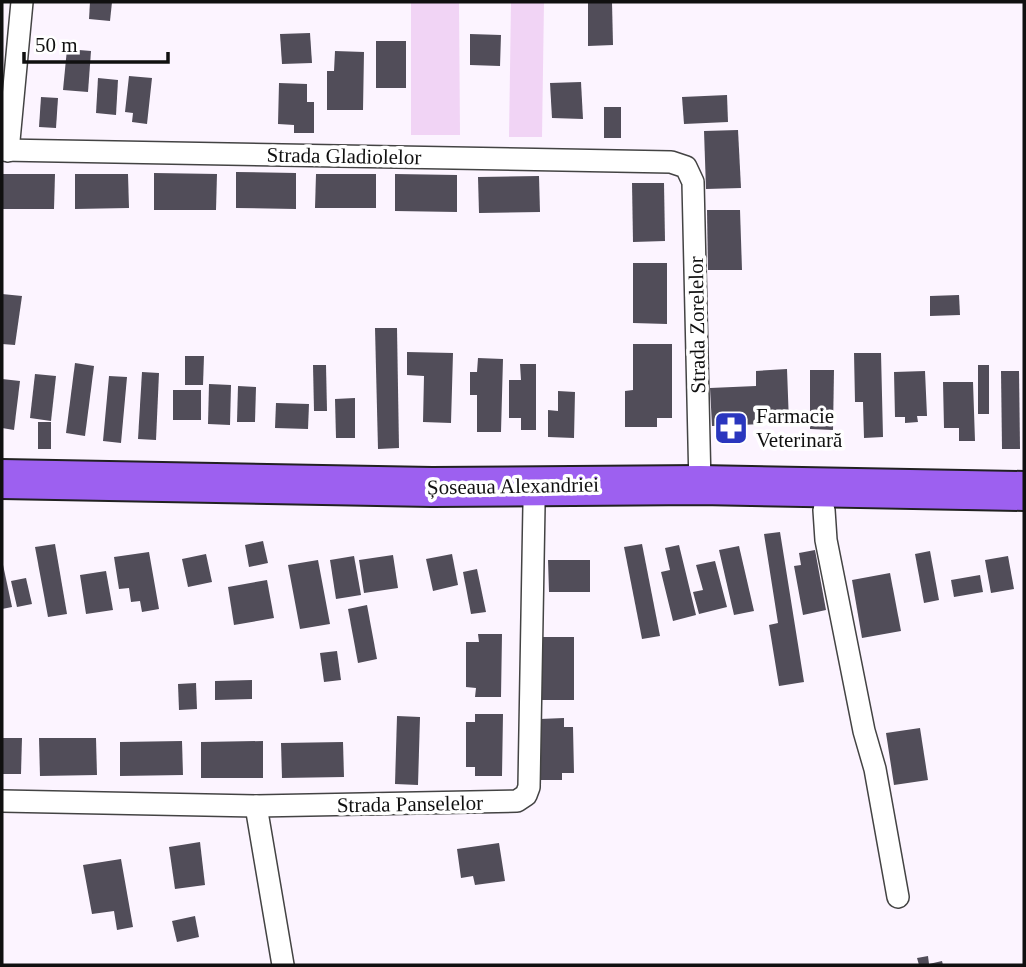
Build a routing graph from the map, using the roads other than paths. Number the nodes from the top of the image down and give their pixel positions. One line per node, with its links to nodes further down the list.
1 (22, 2): 2 (street)
2 (5, 151): 3 (street, Strada Gladiolelor)
3 (685, 167): 5 (street, Strada Zorelelor)
4 (2, 479): 5 (highway, Șoseaua Alexandriei)
5 (700, 485): 6 (highway, Șoseaua Alexandriei)
6 (1024, 491)
7 (2, 499): 8 (highway, Șoseaua Alexandriei)
8 (534, 505): 9 (highway, Șoseaua Alexandriei); 12 (street, Strada Panselelor)
9 (824, 510): 10 (highway, Șoseaua Alexandriei); 13 (street)
10 (1024, 512)
11 (2, 802): 12 (street, Strada Panselelor)
12 (256, 806): 14 (street)
13 (898, 897)
14 (283, 965)

